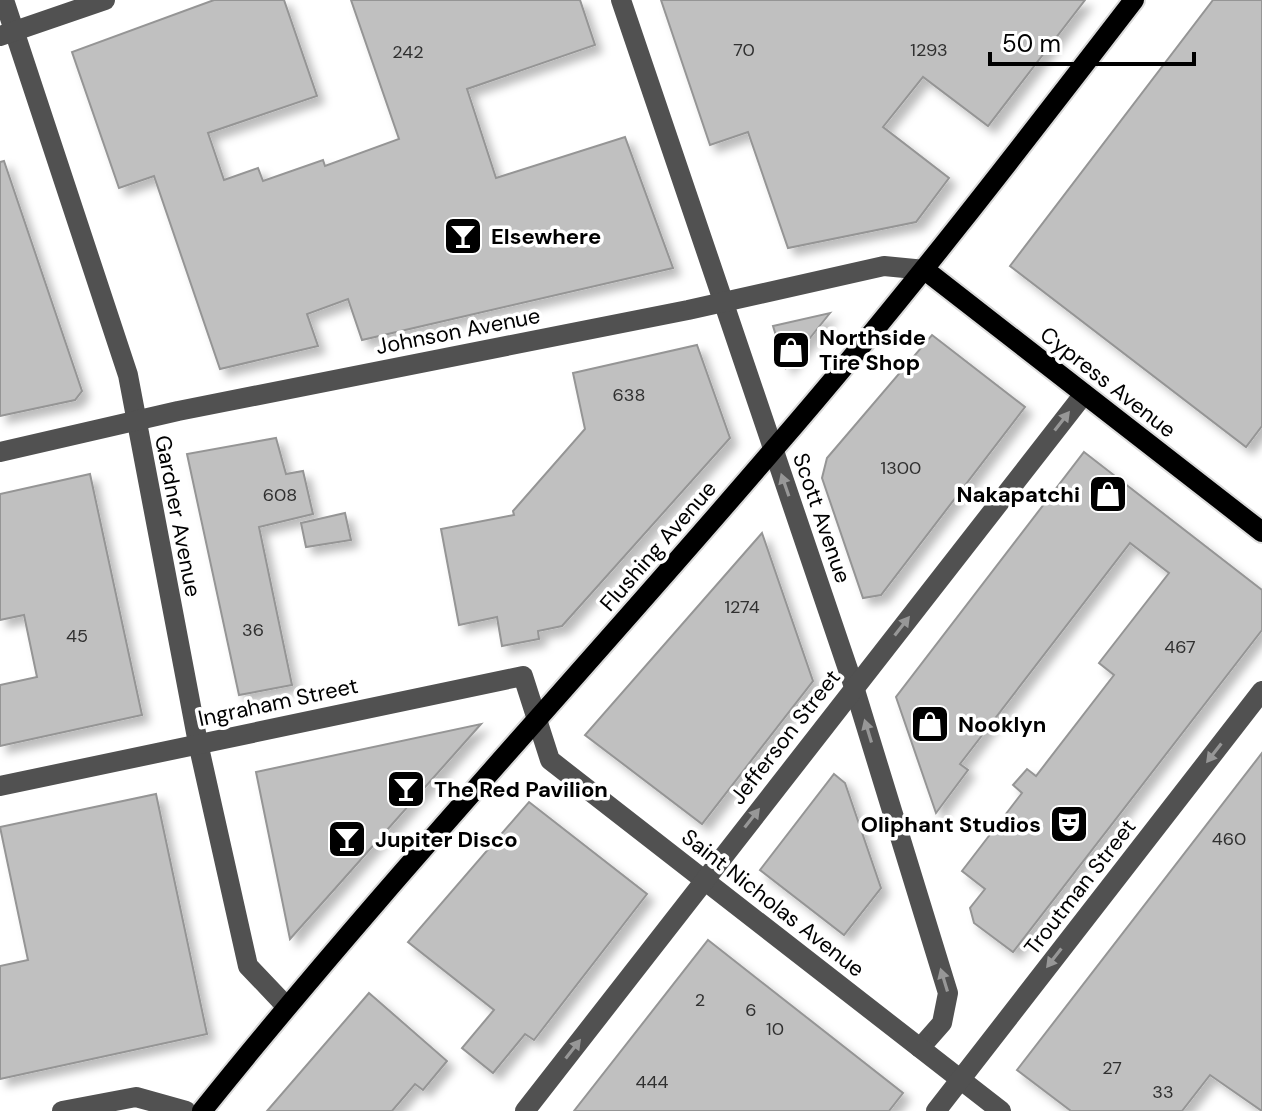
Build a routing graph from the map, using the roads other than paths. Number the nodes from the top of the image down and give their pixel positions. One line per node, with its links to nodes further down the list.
1 (4, 0): 5 (street, Gardner Avenue)
2 (105, 0): 5 (street)
3 (621, 0): 7 (street, Scott Avenue)
4 (1134, 0): 6 (main road, Flushing Avenue)
5 (7, 34): 9 (street, Gardner Avenue)
6 (925, 270): 7 (street, Johnson Avenue); 8 (main road, Cypress Avenue); 10 (main road, Flushing Avenue)
7 (723, 302): 9 (street, Johnson Avenue); 10 (street, Scott Avenue)
8 (1084, 394): 12 (main road, Cypress Avenue); 13 (street, Jefferson Street, one-way to 8)
9 (135, 423): 11 (street, Johnson Avenue); 16 (street, Gardner Avenue)
10 (774, 450): 13 (street, Scott Avenue, one-way to 10); 15 (main road, Flushing Avenue)
11 (0, 452)
12 (1262, 532)
13 (854, 687): 18 (street, Jefferson Street, one-way to 13); 20 (street, Scott Avenue, one-way to 13)
14 (1262, 691): 21 (street, Troutman Street, one-way to 21)
15 (537, 718): 16 (street, Ingraham Street); 18 (street, Saint Nicholas Avenue); 19 (main road, Flushing Avenue)
16 (198, 743): 17 (street, Ingraham Street); 19 (street, Gardner Avenue)
17 (0, 786)
18 (704, 880): 20 (street, Saint Nicholas Avenue); 25 (street, Jefferson Street, one-way to 18)
19 (286, 1006): 24 (main road, Flushing Avenue)
20 (920, 1048): 21 (street, Saint Nicholas Avenue)
21 (960, 1079): 26 (street, Troutman Street); 27 (street, Saint Nicholas Avenue)
22 (62, 1111): 23 (street)
23 (186, 1111)
24 (202, 1111)
25 (525, 1111)
26 (936, 1111)
27 (1001, 1111)

